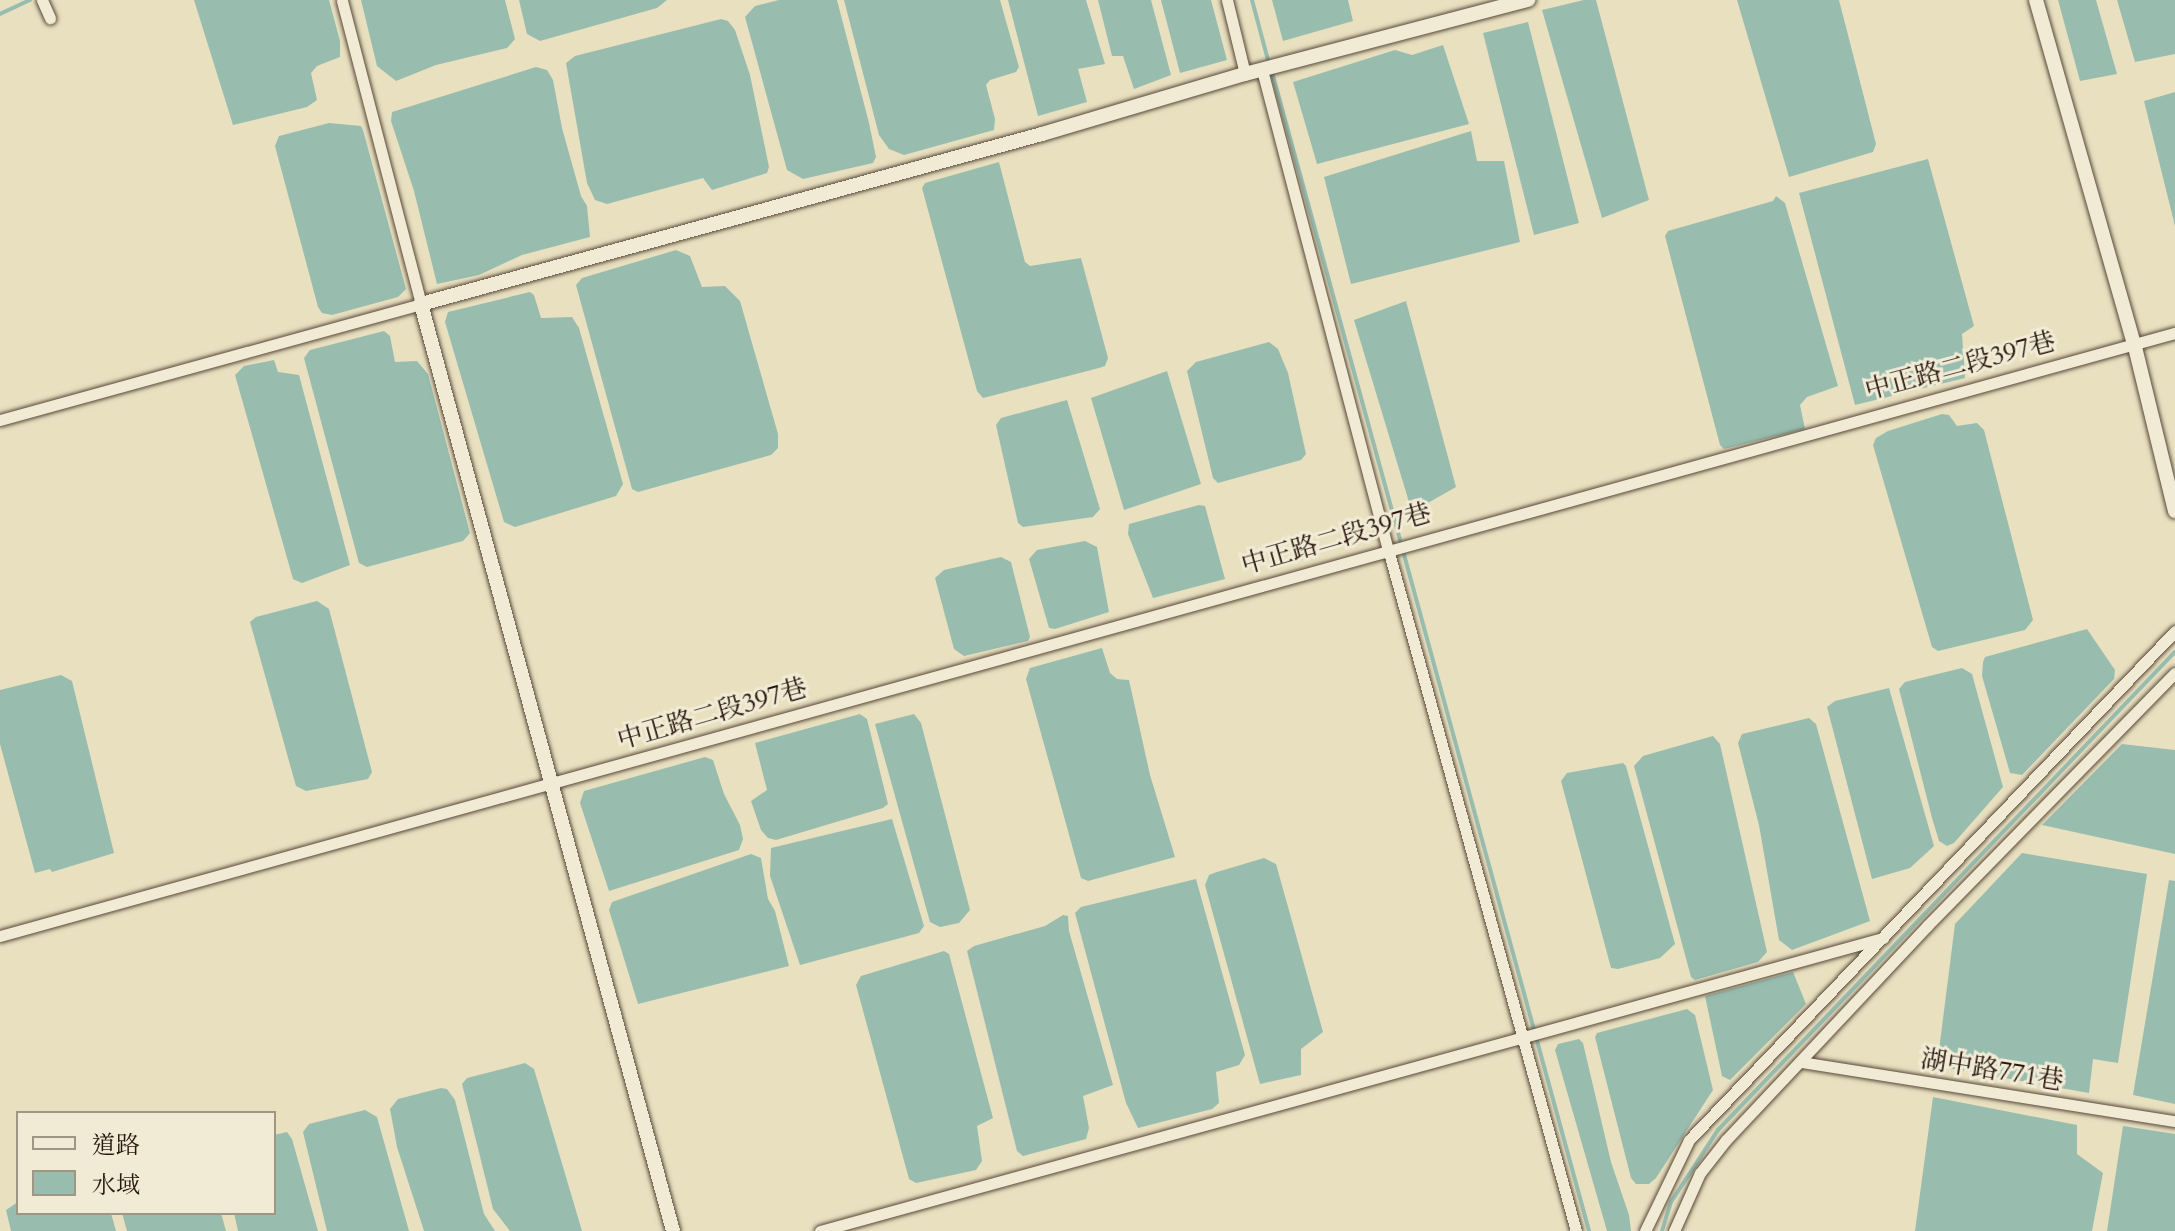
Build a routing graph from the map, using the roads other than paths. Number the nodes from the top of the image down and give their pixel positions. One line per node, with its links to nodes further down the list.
1 (42, 0): 6 (street)
2 (342, 0): 9 (street)
3 (1227, 0): 8 (street)
4 (1528, 0): 7 (street)
5 (2036, 0): 11 (street)
6 (50, 18)
7 (1262, 70): 8 (street); 14 (street)
8 (1245, 74): 9 (street)
9 (421, 304): 12 (street); 17 (street)
10 (2175, 333): 11 (street, 中正路二段397巷)
11 (2134, 343): 13 (street); 14 (street, 中正路二段397巷)
12 (0, 420)
13 (2175, 511)
14 (1388, 549): 17 (street, 中正路二段397巷); 20 (street)
15 (2175, 631): 19 (street)
16 (2175, 673): 21 (street)
17 (551, 784): 18 (street, 中正路二段397巷); 23 (street)
18 (0, 936)
19 (1883, 938): 20 (street); 26 (street)
20 (1524, 1036): 24 (street); 25 (street)
21 (1801, 1062): 22 (street, 湖中路771巷); 27 (street)
22 (2175, 1121)
23 (673, 1231)
24 (820, 1231)
25 (1576, 1231)
26 (1645, 1231)
27 (1674, 1231)

